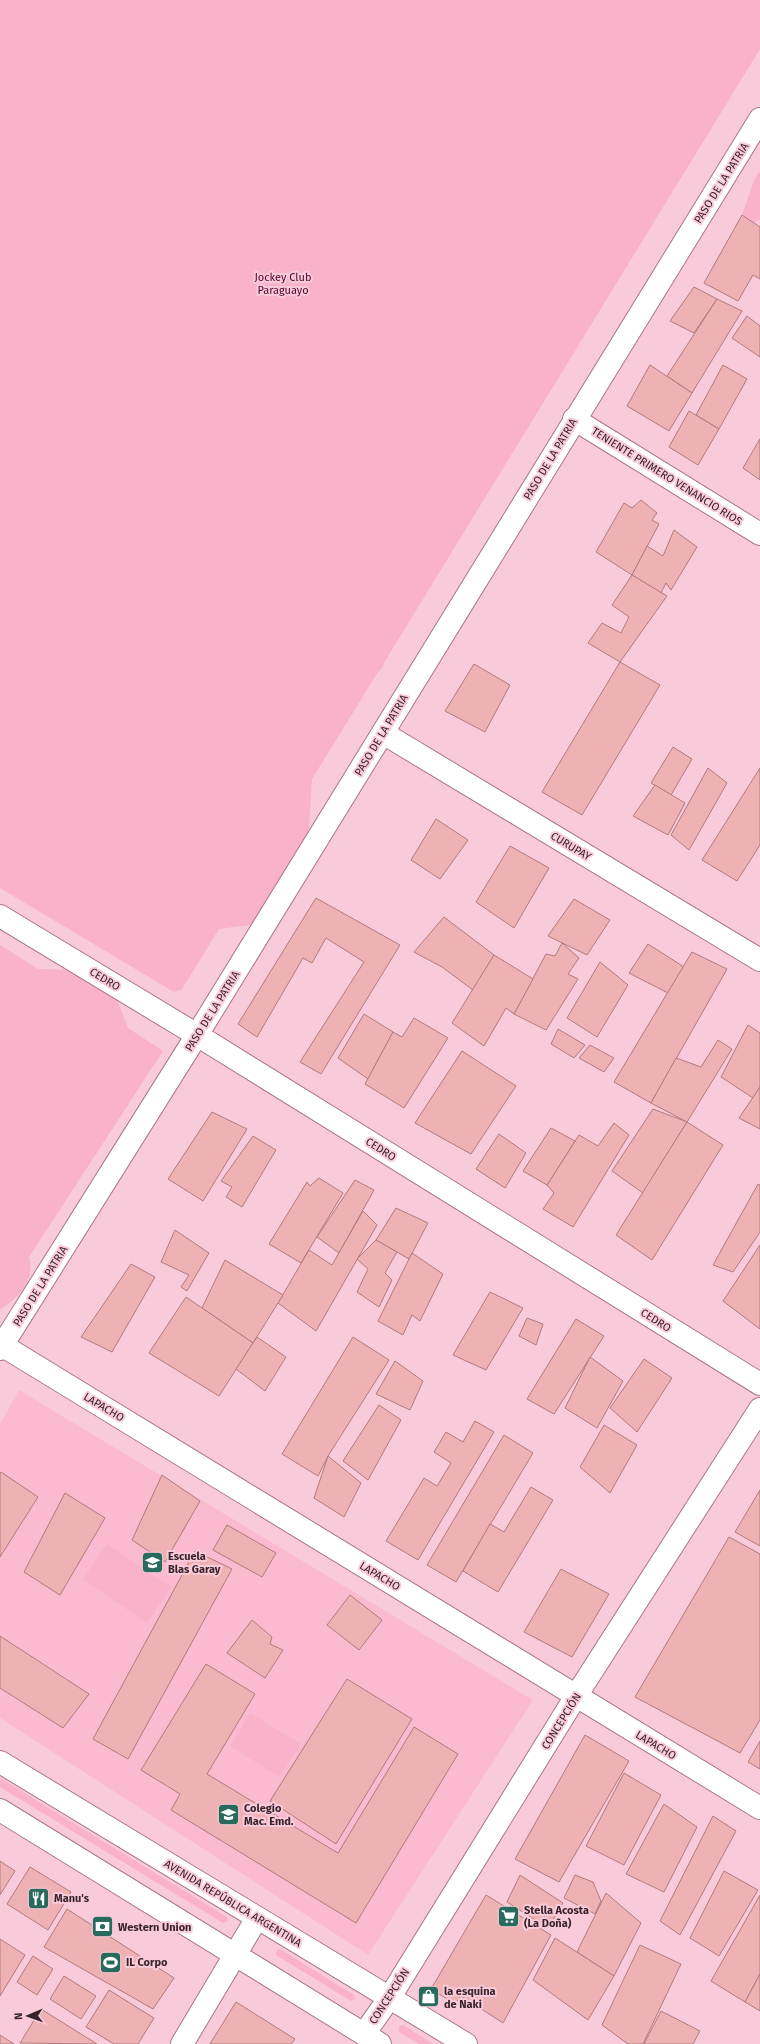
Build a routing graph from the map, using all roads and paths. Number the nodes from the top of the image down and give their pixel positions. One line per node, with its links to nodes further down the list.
1 (760, 120): 2 (main road, PASO DE LA PATRIA)
2 (574, 419): 3 (main road, TENIENTE PRIMERO VENANCIO RIOS); 4 (main road, PASO DE LA PATRIA)
3 (760, 534)
4 (383, 733): 6 (main road, CURUPAY); 7 (main road, PASO DE LA PATRIA)
5 (0, 916): 7 (main road, CEDRO)
6 (760, 960)
7 (197, 1035): 8 (main road, PASO DE LA PATRIA); 9 (main road, CEDRO)
8 (1, 1346): 11 (main road, LAPACHO)
9 (760, 1384)
10 (760, 1409): 11 (main road, CONCEPCIÓN)
11 (576, 1696): 13 (main road, LAPACHO); 17 (main road, CONCEPCIÓN)
12 (0, 1762): 15 (main road, AVENIDA REPÚBLICA ARGENTINA)
13 (760, 1808)
14 (0, 1810): 16 (main road)
15 (257, 1918): 16 (main road); 17 (main road, AVENIDA REPÚBLICA ARGENTINA)
16 (236, 1955): 18 (main road); 19 (main road)
17 (390, 1997): 18 (main road, CONCEPCIÓN); 20 (main road, AVENIDA REPÚBLICA ARGENTINA)
18 (372, 2039)
19 (182, 2044)
20 (466, 2044)

